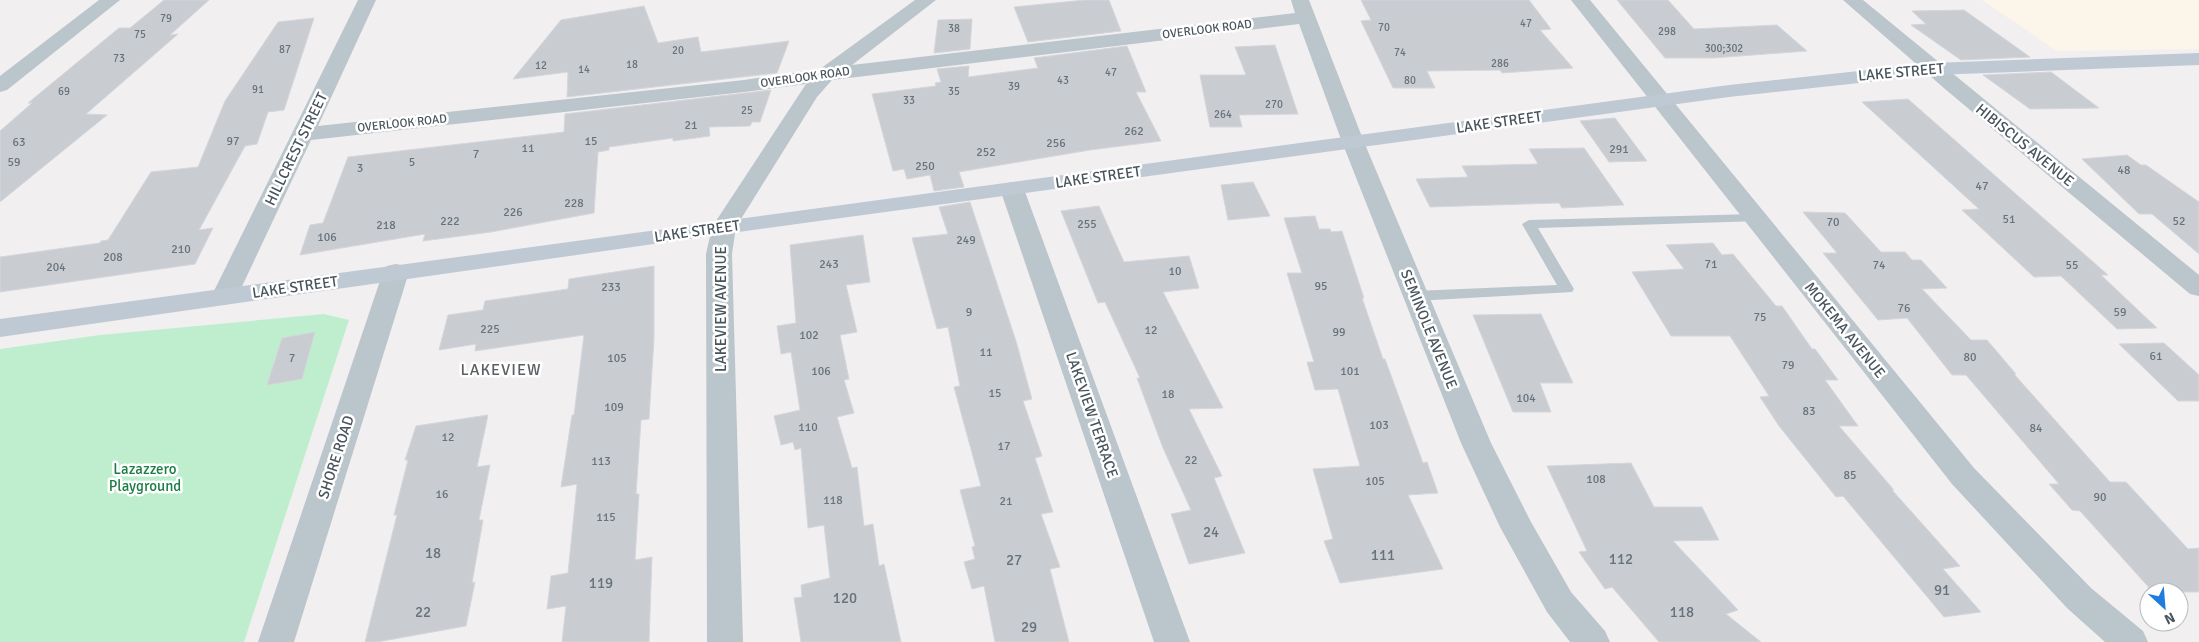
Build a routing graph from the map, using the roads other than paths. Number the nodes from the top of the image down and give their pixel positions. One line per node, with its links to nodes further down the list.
1 (112, 0): 10 (street)
2 (367, 0): 12 (street, HILLCREST STREET)
3 (927, 0): 9 (street, LAKEVIEW AVENUE)
4 (1580, 0): 11 (street, MOKEMA AVENUE)
5 (1852, 0): 8 (street, HIBISCUS AVENUE)
6 (1302, 9): 9 (street, OVERLOOK ROAD); 13 (street, SEMINOLE AVENUE)
7 (2199, 59): 8 (street, LAKE STREET)
8 (1933, 69): 11 (street, LAKE STREET); 18 (street, HIBISCUS AVENUE)
9 (825, 75): 12 (street, OVERLOOK ROAD); 16 (street, LAKEVIEW AVENUE)
10 (0, 86)
11 (1660, 99): 13 (street, LAKE STREET); 15 (street, MOKEMA AVENUE)
12 (304, 134): 20 (street, HILLCREST STREET)
13 (1353, 142): 14 (street, LAKE STREET); 19 (street, SEMINOLE AVENUE)
14 (1012, 189): 16 (street, LAKE STREET); 24 (street, LAKEVIEW TERRACE)
15 (1756, 218): 19 (lane); 26 (street, MOKEMA AVENUE)
16 (724, 227): 17 (street, LAKE STREET); 23 (street, LAKEVIEW AVENUE)
17 (396, 272): 20 (street, LAKE STREET); 22 (street, SHORE ROAD)
18 (2199, 288)
19 (1415, 296): 25 (street, SEMINOLE AVENUE)
20 (224, 297): 21 (street, LAKE STREET)
21 (0, 328)
22 (276, 642)
23 (725, 642)
24 (1172, 642)
25 (1592, 642)
26 (2130, 642)

